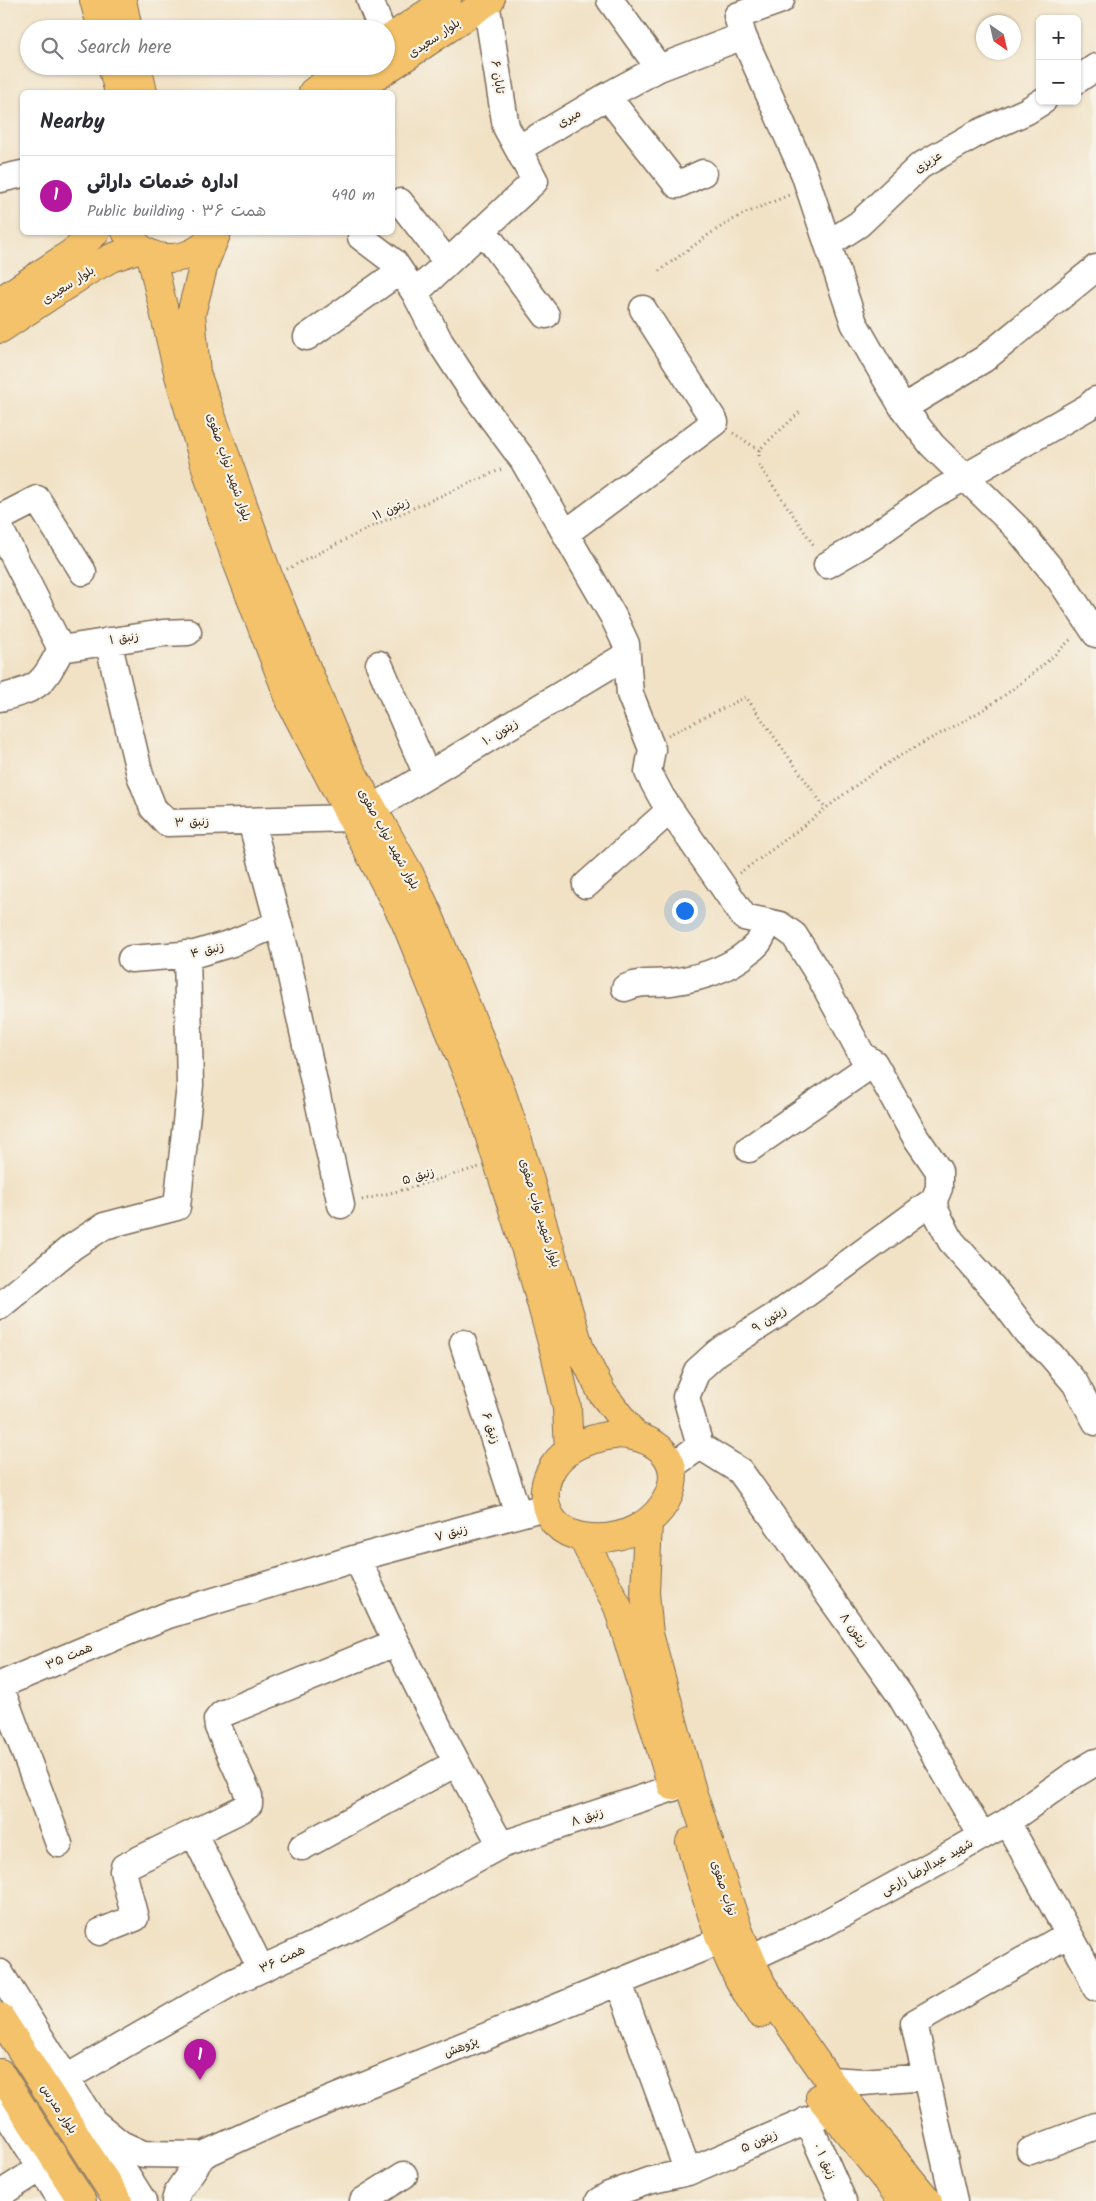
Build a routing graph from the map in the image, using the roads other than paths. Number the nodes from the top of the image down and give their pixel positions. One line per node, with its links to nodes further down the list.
1 (94, 0): 8 (main road)
2 (122, 0): 9 (main road)
3 (370, 0): 10 (street)
4 (447, 0): 11 (main road, بلوار سعیدی)
5 (610, 0): 15 (street)
6 (781, 0): 12 (street)
7 (488, 1): 13 (main road, بلوار سعیدی); 27 (street, تابان ۶)
8 (100, 20)
9 (126, 20)
10 (378, 20)
11 (395, 34)
12 (743, 36): 15 (street, میری); 37 (street)
13 (395, 64)
14 (1096, 67): 20 (street)
15 (659, 68): 25 (street, میری)
16 (114, 75): 21 (main road)
17 (139, 75): 22 (main road)
18 (337, 75): 23 (main road)
19 (379, 75): 24 (main road, بلوار سعیدی)
20 (1081, 77)
21 (118, 90)
22 (143, 90)
23 (316, 90)
24 (357, 90)
25 (607, 96): 27 (street, میری); 28 (street)
26 (1037, 105): 37 (street, عزیزی)
27 (518, 149): 32 (street)
28 (703, 173)
29 (20, 174): 30 (street)
30 (0, 179)
31 (400, 202): 39 (street)
32 (483, 230): 39 (street); 45 (street)
33 (93, 235): 43 (main road, بلوار سعیدی)
34 (213, 235): 38 (main road)
35 (215, 235): 63 (main road, بلوار شهید نواب صفوی)
36 (361, 238): 41 (street)
37 (828, 244): 49 (street)
38 (139, 245): 46 (main road, بلوار سعیدی); 63 (main road, بلوار شهید نواب صفوی)
39 (447, 262): 42 (street)
40 (1096, 268): 49 (street)
41 (400, 271): 42 (street); 47 (street)
42 (415, 293): 53 (street)
43 (0, 301)
44 (643, 309): 53 (street)
45 (546, 315)
46 (0, 329)
47 (307, 337)
48 (1096, 400): 50 (street)
49 (903, 408): 50 (street)
50 (965, 478): 54 (street); 56 (street)
51 (0, 518): 55 (street)
52 (0, 529): 59 (street)
53 (566, 533): 60 (street)
54 (828, 565)
55 (83, 572)
56 (1092, 628)
57 (188, 632): 58 (street, زنبق ۱)
58 (108, 641): 59 (street, زنبق ۱); 67 (street, زنبق ۳)
59 (61, 648): 62 (street)
60 (627, 655): 64 (street, زیتون ۱۰); 65 (street)
61 (379, 664): 64 (street)
62 (0, 698)
63 (333, 761): 66 (main road, بلوار شهید نواب صفوی)
64 (427, 775): 66 (street, زیتون ۱۰)
65 (670, 810): 68 (street); 69 (street)
66 (362, 813): 67 (street, زنبق ۳); 81 (main road, بلوار شهید نواب صفوی); 83 (main road, بلوار شهید نواب صفوی)
67 (251, 821): 70 (street)
68 (586, 885)
69 (769, 923): 73 (street); 74 (street)
70 (278, 924): 71 (street, زنبق ۴); 77 (street)
71 (187, 954): 72 (street, زنبق ۴); 78 (street)
72 (131, 959)
73 (625, 988)
74 (874, 1063): 75 (street); 76 (street)
75 (748, 1149)
76 (934, 1200): 80 (street); 82 (street, زیتون ۹)
77 (341, 1205)
78 (0, 1306)
79 (463, 1343): 86 (street, زنبق ۶)
80 (1096, 1422)
81 (635, 1436): 83 (main road); 84 (main road)
82 (700, 1446): 84 (street); 98 (street, زیتون ۸)
83 (569, 1450): 85 (main road)
84 (672, 1466): 87 (main road)
85 (545, 1507): 86 (street, زنبق ۷); 88 (main road)
86 (518, 1514): 89 (street, زنبق ۷)
87 (648, 1522): 88 (main road); 102 (main road, نواب صفوی)
88 (582, 1537): 95 (main road, نواب صفوی)
89 (357, 1558): 90 (street, زنبق ۷); 91 (street)
90 (138, 1627): 92 (street, همت ۳۵)
91 (395, 1643): 94 (street); 97 (street)
92 (0, 1686): 99 (street)
93 (1096, 1762): 96 (street, شهید عبدالرضا زارعی)
94 (456, 1763): 100 (street); 101 (street)
95 (673, 1788): 100 (street, زنبق ۸); 102 (main road, نواب صفوی)
96 (1007, 1822): 98 (street, شهید عبدالرضا زارعی); 104 (street)
97 (194, 1834): 103 (street); 107 (street)
98 (982, 1836): 106 (street, شهید عبدالرضا زارعی)
99 (59, 1844)
100 (501, 1845): 107 (street, همت ۳۶)
101 (302, 1848)
102 (704, 1856): 105 (main road, نواب صفوی); 106 (main road, نواب صفوی)
103 (100, 1932)
104 (1069, 1934): 110 (street); 113 (street)
105 (720, 1941): 109 (street, پژوهش); 117 (main road, نواب صفوی)
106 (750, 1958): 115 (main road, نواب صفوی)
107 (261, 1970): 114 (street, همت ۳۶)
108 (0, 1973): 114 (street)
109 (619, 1982): 121 (street, پژوهش); 123 (street)
110 (1096, 1988)
111 (0, 2017): 128 (main road, بلوار مدرس)
112 (0, 2073): 127 (main road)
113 (926, 2077): 115 (street); 136 (street)
114 (66, 2078): 118 (street)
115 (829, 2080): 135 (main road, نواب صفوی)
116 (2, 2112): 122 (street)
117 (819, 2116): 123 (street, زیتون ۵); 133 (street, زنبق ۱ ۰); 134 (main road, نواب صفوی)
118 (94, 2122): 121 (street, پژوهش); 129 (street)
119 (1096, 2126): 120 (street)
120 (1030, 2150)
121 (203, 2155): 130 (street)
122 (41, 2168): 125 (street); 126 (street)
123 (688, 2172): 132 (street, زیتون ۵)
124 (404, 2175): 131 (street)
125 (0, 2194)
126 (62, 2201)
127 (82, 2201)
128 (118, 2201)
129 (143, 2201)
130 (175, 2201)
131 (363, 2201)
132 (599, 2201)
133 (843, 2201)
134 (903, 2201)
135 (928, 2201)
136 (954, 2201)

